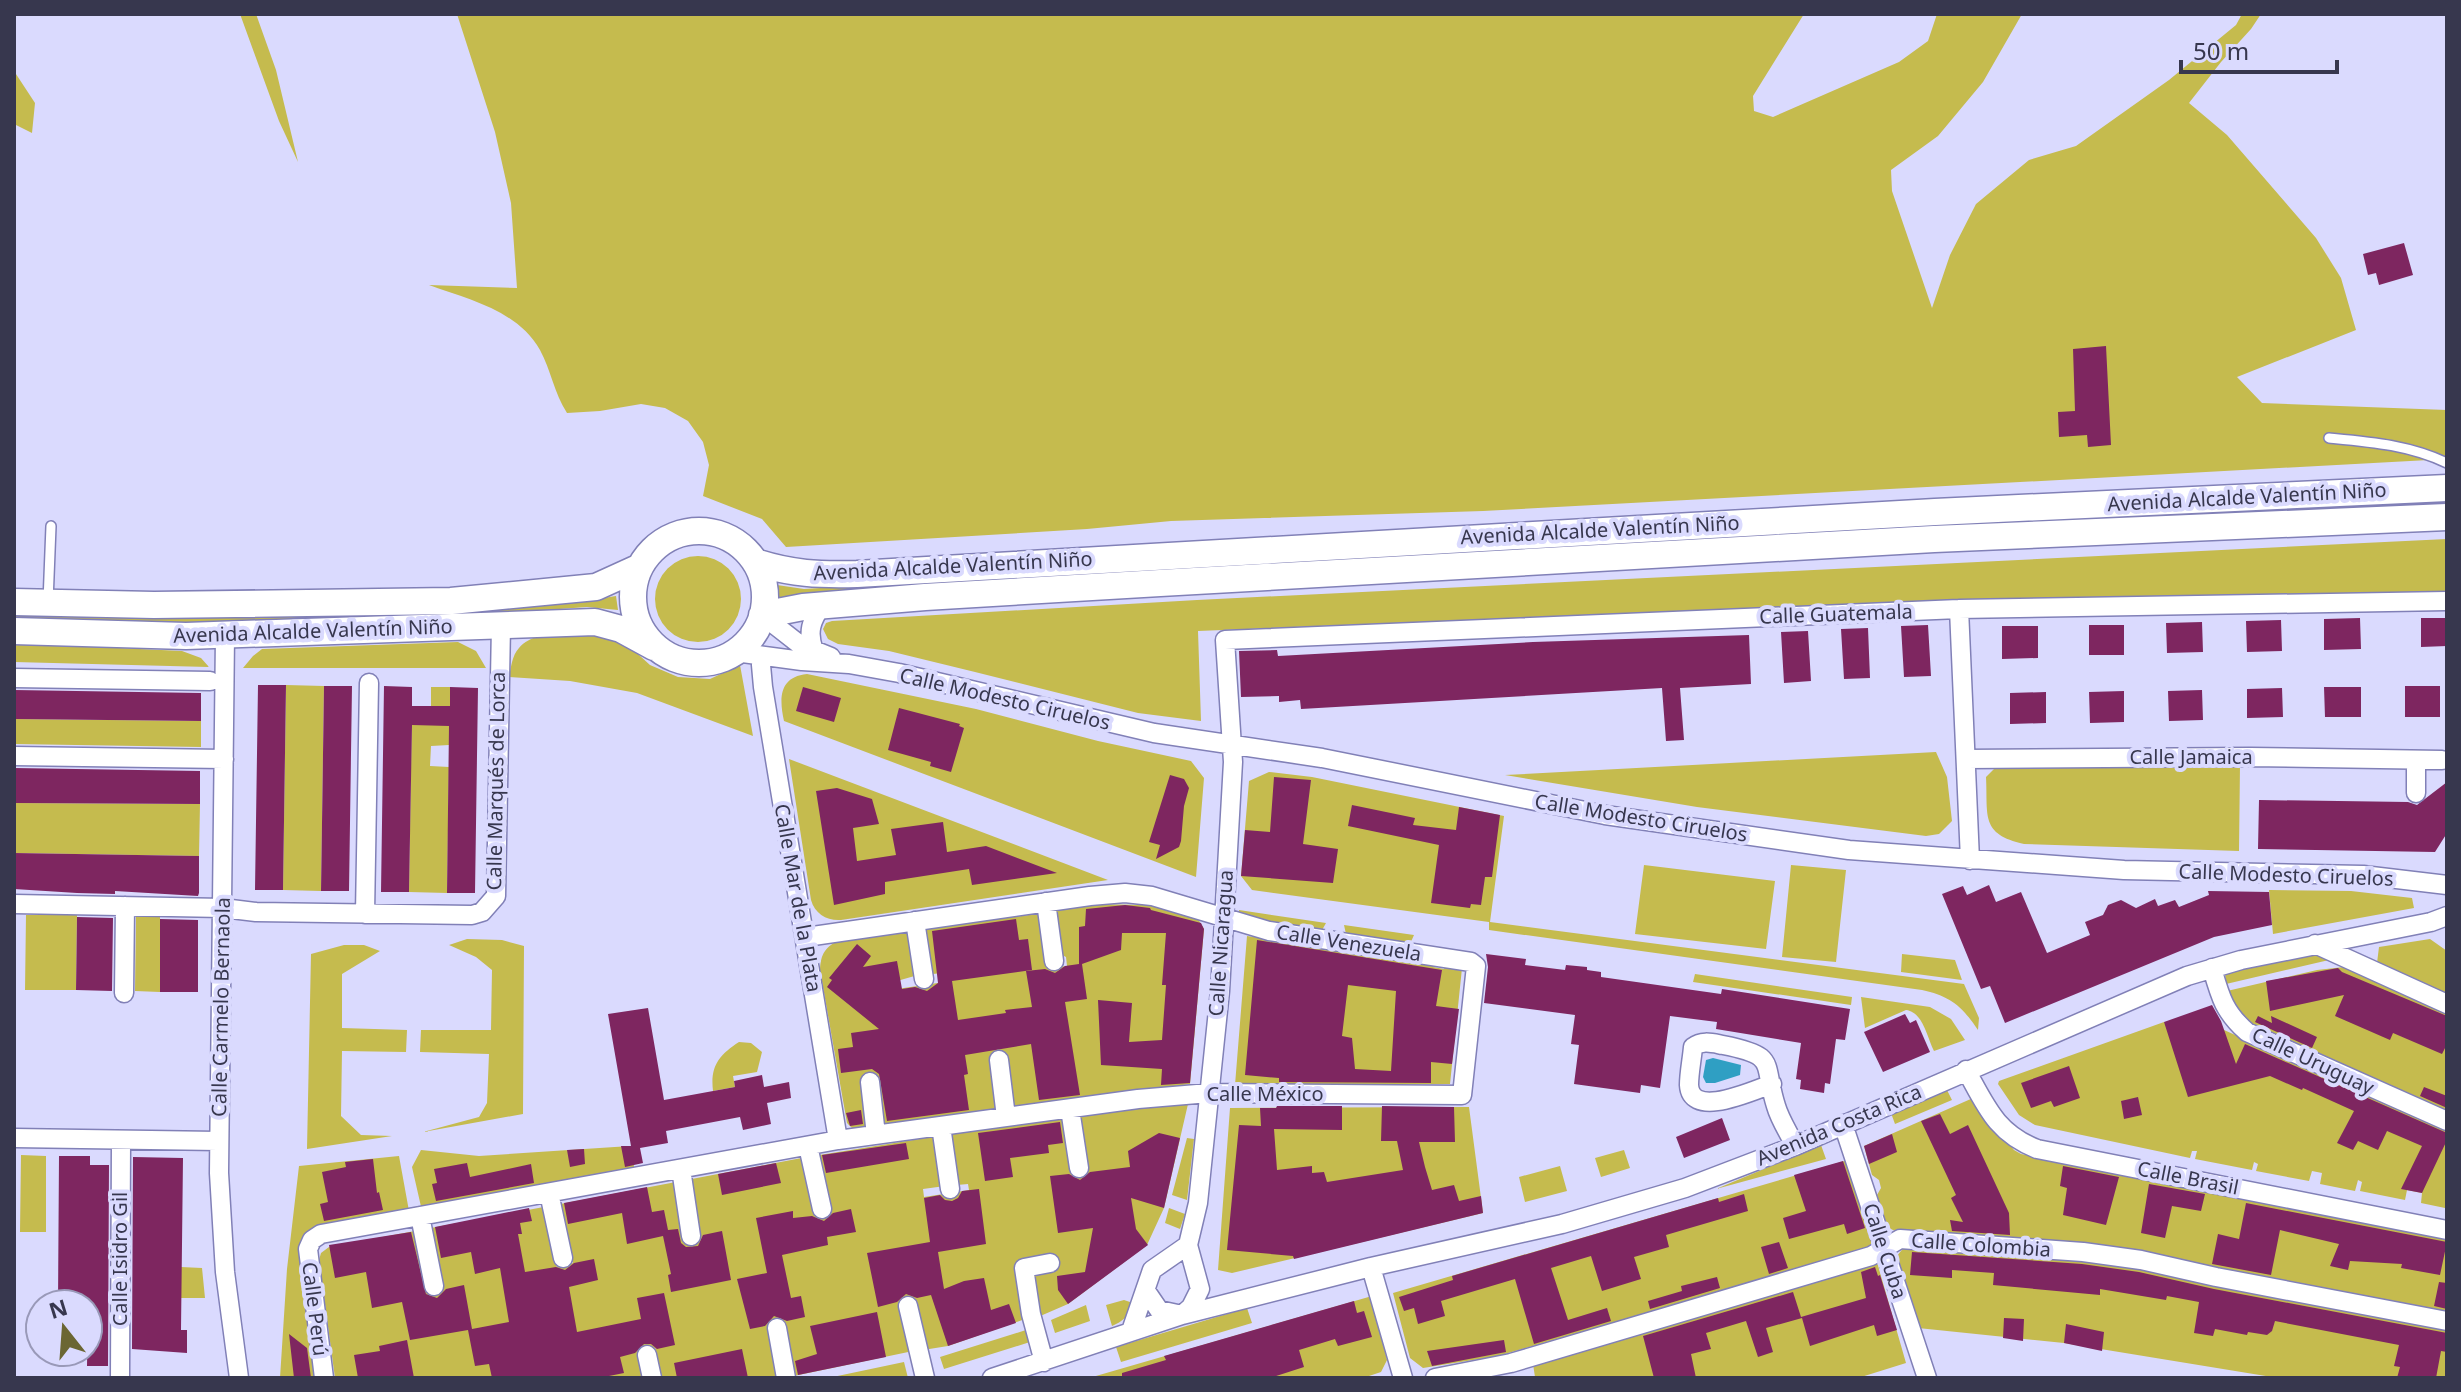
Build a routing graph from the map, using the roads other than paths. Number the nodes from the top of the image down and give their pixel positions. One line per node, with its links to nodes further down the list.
1 (2329, 438): 2 (lane)
2 (2447, 463)
3 (2447, 488): 6 (street, Avenida Alcalde Valentín Niño)
4 (2447, 517): 11 (street, Avenida Alcalde Valentín Niño)
5 (51, 526): 10 (lane)
6 (755, 562): 7 (street); 13 (street)
7 (640, 567): 10 (street, Avenida Alcalde Valentín Niño); 18 (street)
8 (2447, 601): 12 (street, Calle Guatemala)
9 (14, 602): 10 (street, Avenida Alcalde Valentín Niño)
10 (48, 605)
11 (822, 605): 13 (street, Avenida Alcalde Valentín Niño); 19 (street)
12 (1959, 609): 17 (street, Calle Guatemala); 29 (street)
13 (762, 615): 19 (street, Calle Modesto Ciruelos); 20 (street)
14 (501, 625): 16 (street, Avenida Alcalde Valentín Niño); 18 (street, Avenida Alcalde Valentín Niño); 39 (street, Calle Marqués de Lorca)
15 (14, 631): 16 (street, Avenida Alcalde Valentín Niño)
16 (225, 635): 28 (street, Calle Carmelo Bernaola)
17 (1225, 640): 26 (street, Calle Nicaragua)
18 (654, 647): 20 (street)
19 (814, 651): 22 (street, Calle Modesto Ciruelos)
20 (735, 652): 21 (street, Calle Modesto Ciruelos)
21 (763, 656): 22 (street, Calle Modesto Ciruelos); 43 (street, Calle Mar de la Plata)
22 (849, 664): 26 (street, Calle Modesto Ciruelos)
23 (14, 678): 24 (street)
24 (210, 681)
25 (369, 683): 39 (street)
26 (1233, 745): 33 (street, Calle Modesto Ciruelos); 40 (street, Calle Nicaragua)
27 (14, 756): 28 (street)
28 (224, 759): 38 (street, Calle Carmelo Bernaola)
29 (1966, 759): 30 (street, Calle Jamaica); 33 (street)
30 (2416, 760): 31 (street, Calle Jamaica); 32 (street)
31 (2442, 760)
32 (2416, 793)
33 (1970, 860): 34 (street, Calle Modesto Ciruelos)
34 (2447, 882)
35 (1046, 902): 40 (street, Calle Venezuela); 42 (street, Calle Venezuela); 45 (street)
36 (14, 904): 37 (street, Calle Marqués de Lorca)
37 (125, 906): 38 (street, Calle Marqués de Lorca); 48 (street)
38 (223, 908): 39 (street, Calle Marqués de Lorca); 65 (street, Calle Carmelo Bernaola)
39 (365, 914)
40 (1223, 917): 54 (street, Calle Nicaragua); 55 (street, Calle Venezuela)
41 (2442, 920): 44 (street, Avenida Costa Rica)
42 (915, 921): 43 (street, Calle Venezuela); 47 (street)
43 (806, 937): 64 (street, Calle Mar de la Plata)
44 (2315, 944): 46 (street, Avenida Costa Rica); 49 (street)
45 (1054, 961)
46 (2212, 968): 51 (street, Avenida Costa Rica); 58 (street, Calle Uruguay)
47 (924, 979)
48 (124, 993)
49 (2447, 1004)
50 (999, 1060): 57 (street)
51 (1966, 1070): 59 (street, Avenida Costa Rica); 74 (street, Calle Brasil)
52 (870, 1082): 61 (street)
53 (1772, 1084): 53 (street); 67 (street)
54 (1209, 1093): 55 (street, Calle México); 56 (street, Calle México); 77 (street, Calle Nicaragua)
55 (1462, 1095)
56 (1070, 1109): 57 (street, Calle México); 68 (street)
57 (1006, 1117): 60 (street, Calle México)
58 (2447, 1121)
59 (1843, 1124): 67 (street, Avenida Costa Rica); 78 (street, Calle Cuba)
60 (941, 1126): 61 (street, Calle México); 70 (street)
61 (876, 1135): 64 (street, Calle México)
62 (14, 1138): 63 (street)
63 (121, 1140): 65 (street); 95 (street, Calle Isidro Gil)
64 (838, 1140): 66 (street, Calle México)
65 (218, 1141): 96 (street, Calle Carmelo Bernaola)
66 (808, 1146): 69 (street, Calle México); 72 (street)
67 (1795, 1146): 83 (street, Avenida Costa Rica)
68 (1079, 1168)
69 (681, 1169): 71 (street, Calle México); 75 (street)
70 (950, 1189)
71 (549, 1193): 73 (street, Calle México); 79 (street)
72 (822, 1209)
73 (420, 1216): 76 (street, Calle México); 84 (street)
74 (2447, 1230)
75 (691, 1236)
76 (312, 1240): 97 (street, Calle Perú)
77 (1188, 1245): 80 (street); 82 (street, Calle Nicaragua)
78 (1884, 1249): 90 (street, Calle Colombia); 103 (street, Calle Colombia); 104 (street, Calle Cuba)
79 (563, 1258)
80 (1171, 1259): 82 (street); 86 (street)
81 (1050, 1263): 94 (street)
82 (1193, 1267): 85 (street, Calle Nicaragua)
83 (1371, 1267): 87 (street, Avenida Costa Rica); 102 (street)
84 (434, 1286)
85 (1200, 1289): 87 (street); 89 (street)
86 (1146, 1291): 89 (street); 92 (street)
87 (1237, 1301): 89 (street, Avenida Costa Rica)
88 (908, 1306): 100 (street)
89 (1182, 1315): 92 (street, Avenida Costa Rica)
90 (2447, 1321)
91 (777, 1328): 99 (street)
92 (1131, 1331): 94 (street, Avenida Costa Rica)
93 (647, 1355): 98 (street)
94 (1044, 1362): 101 (street, Avenida Costa Rica)
95 (120, 1378)
96 (239, 1378)
97 (324, 1378)
98 (652, 1378)
99 (786, 1378)
100 (925, 1378)
101 (992, 1378)
102 (1403, 1378)
103 (1435, 1378)
104 (1927, 1378)

